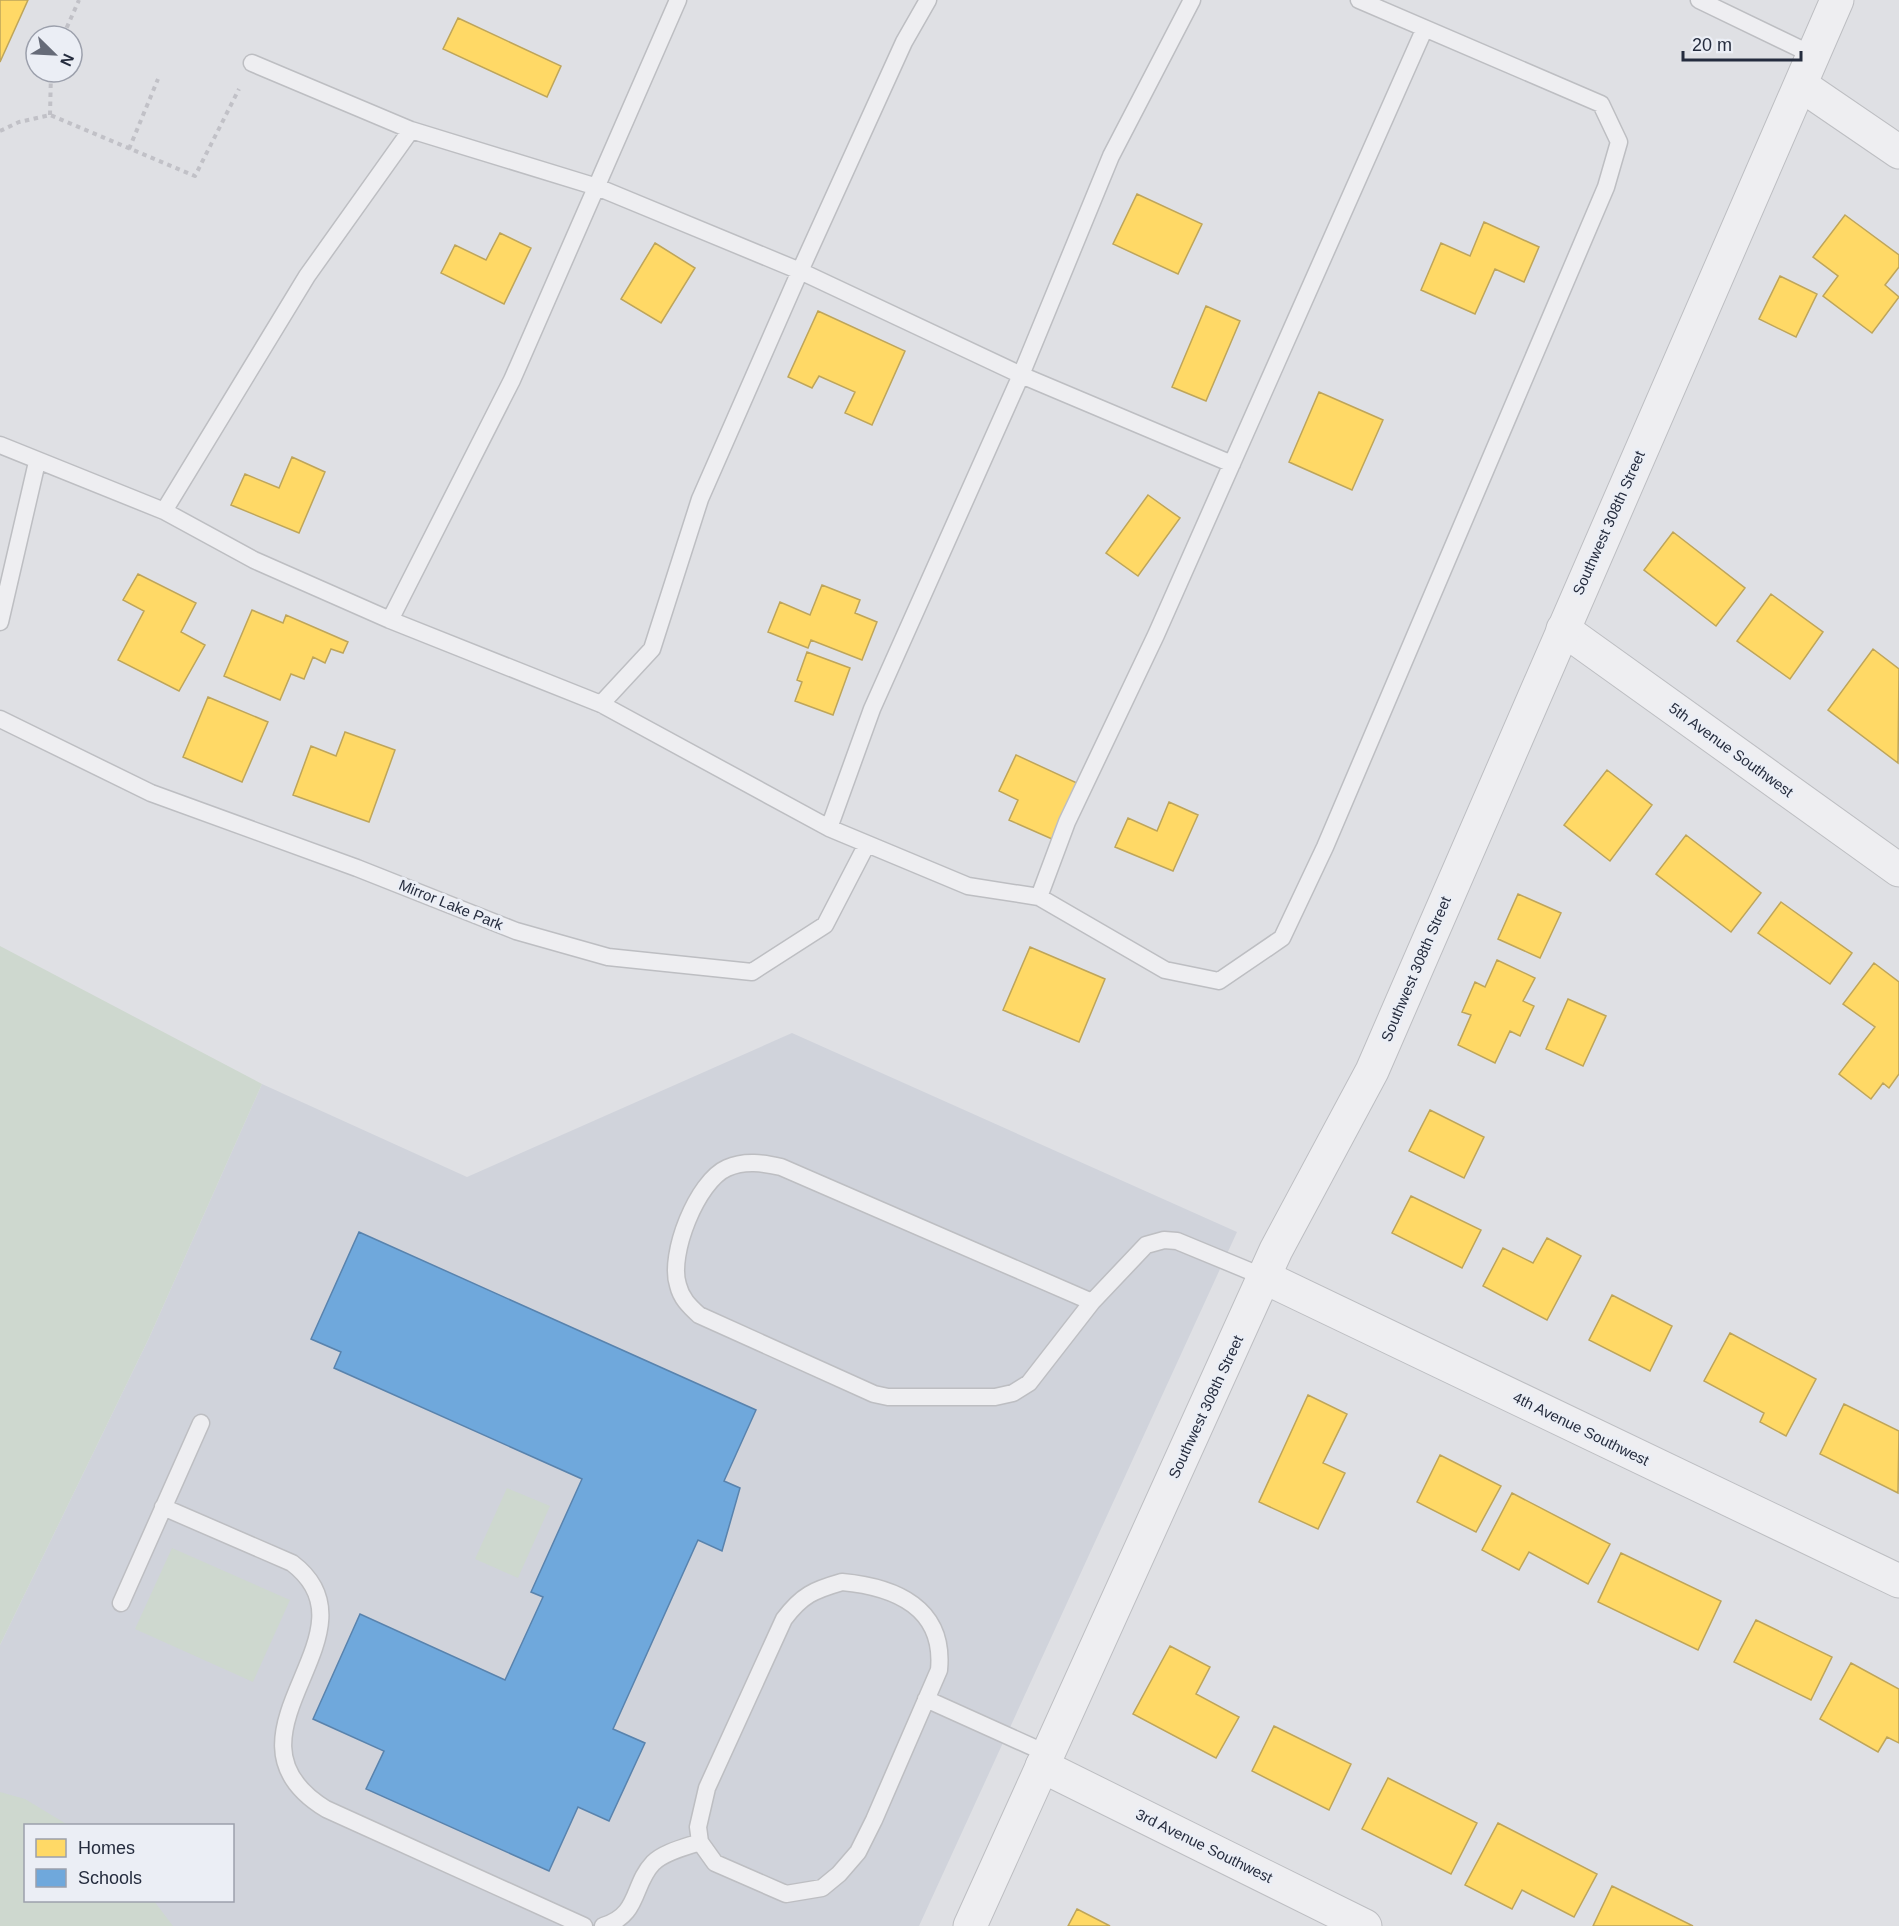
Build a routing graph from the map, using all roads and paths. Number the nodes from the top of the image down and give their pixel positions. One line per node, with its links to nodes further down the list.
1 (79, 0): 8 (path)
2 (678, 0): 20 (lane)
3 (928, 0): 21 (lane)
4 (1192, 0): 22 (lane)
5 (1359, 0): 9 (lane)
6 (1699, 0): 10 (lane)
7 (1837, 0): 10 (street, Southwest 308th Street)
8 (68, 24)
9 (1424, 30): 25 (lane); 35 (lane)
10 (1813, 55): 14 (street, Southwest 308th Street)
11 (252, 63): 16 (lane); 18 (path)
12 (158, 79): 18 (path)
13 (51, 84): 15 (path)
14 (1801, 85): 19 (street); 29 (street, Southwest 308th Street)
15 (50, 115): 17 (path); 18 (path)
16 (411, 130): 20 (lane); 26 (lane)
17 (0, 131)
18 (129, 149)
19 (1899, 152)
20 (597, 187): 21 (lane); 27 (lane)
21 (800, 271): 22 (lane); 30 (lane)
22 (1021, 375): 25 (lane); 32 (lane)
23 (0, 445): 24 (lane)
24 (37, 462): 26 (lane); 28 (lane)
25 (1232, 464): 35 (lane)
26 (164, 511): 27 (lane)
27 (390, 620): 30 (lane)
28 (0, 622)
29 (1563, 629): 34 (street, 5th Avenue Southwest); 36 (street, Southwest 308th Street)
30 (601, 704): 32 (lane)
31 (0, 719): 33 (lane, Mirror Lake Park)
32 (829, 828): 33 (lane)
33 (867, 844): 35 (lane)
34 (1899, 870)
35 (1039, 897)
36 (1264, 1277): 37 (lane); 40 (street, 4th Avenue Southwest); 43 (street, Southwest 308th Street)
37 (1092, 1302): 37 (lane)
38 (201, 1423): 39 (lane)
39 (163, 1507): 41 (lane); 45 (lane)
40 (1899, 1581)
41 (121, 1602)
42 (926, 1700): 43 (lane); 44 (lane); 44 (lane)
43 (1045, 1760): 47 (street, Southwest 308th Street); 48 (street, 3rd Avenue Southwest)
44 (700, 1842): 46 (lane)
45 (584, 1926)
46 (603, 1926)
47 (969, 1926)
48 (1365, 1926)

